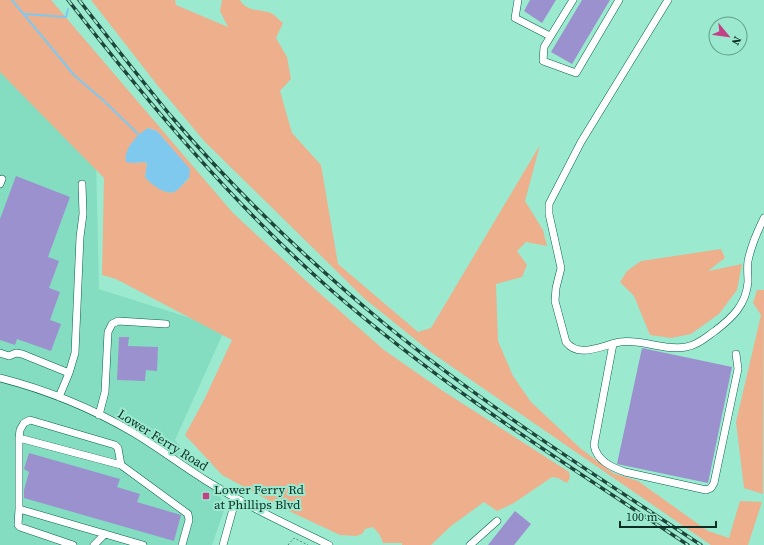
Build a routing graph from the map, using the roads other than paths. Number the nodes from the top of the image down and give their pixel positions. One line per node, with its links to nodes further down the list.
1 (518, 0): 5 (street)
2 (573, 0): 5 (street)
3 (619, 0): 5 (street)
4 (668, 0): 9 (street)
5 (550, 36)
6 (82, 184): 12 (street)
7 (764, 218): 9 (street)
8 (166, 324): 15 (street)
9 (613, 344): 11 (street)
10 (0, 353): 12 (street)
11 (736, 354)
12 (69, 372): 14 (street)
13 (0, 378): 14 (street, Lower Ferry Road)
14 (59, 397): 15 (street, Lower Ferry Road)
15 (99, 415): 18 (street, Lower Ferry Road)
16 (19, 438): 17 (street); 17 (street); 19 (street)
17 (121, 465): 25 (street)
18 (236, 498): 26 (street); 27 (street, Lower Ferry Road)
19 (19, 509): 21 (street); 22 (street)
20 (497, 521): 28 (street)
21 (105, 534): 23 (street); 24 (street)
22 (73, 545)
23 (94, 545)
24 (143, 545)
25 (182, 545)
26 (223, 545)
27 (329, 545)
28 (470, 545)

